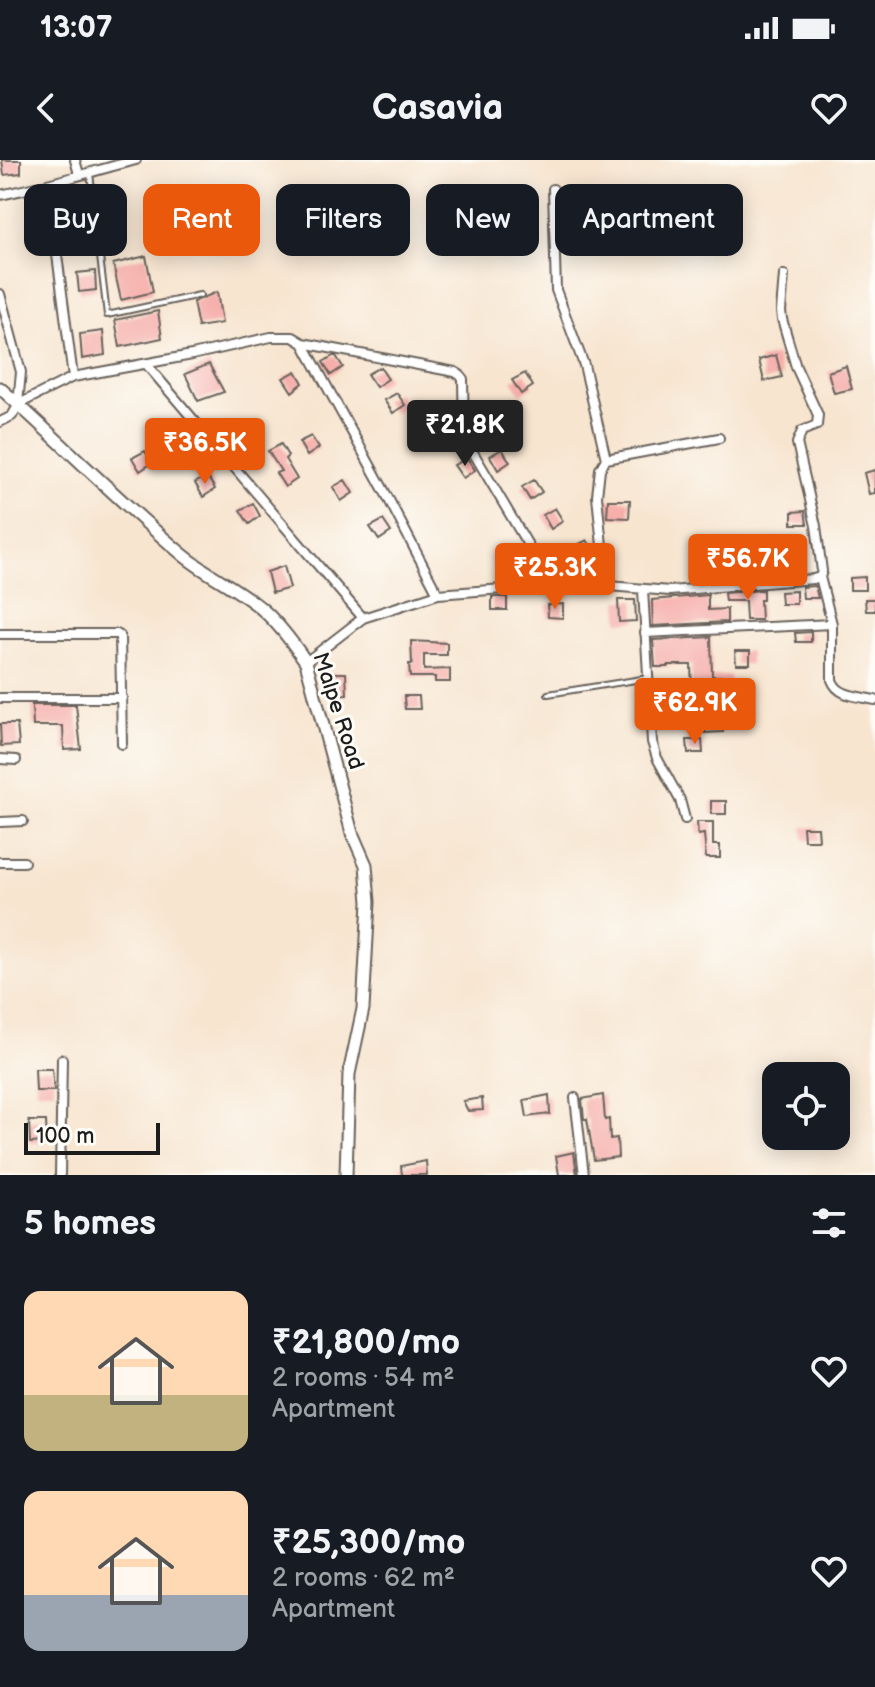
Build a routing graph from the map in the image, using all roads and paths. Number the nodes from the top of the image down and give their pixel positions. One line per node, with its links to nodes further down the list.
1 (75, 160): 4 (street)
2 (136, 160): 3 (street)
3 (89, 171): 4 (street); 12 (lane)
4 (79, 174): 5 (street)
5 (53, 184)
6 (553, 189): 20 (street)
7 (24, 190): 8 (street)
8 (0, 195)
9 (57, 256): 15 (street)
10 (784, 275): 21 (street)
11 (0, 294): 17 (street)
12 (200, 295)
13 (303, 343): 14 (street); 23 (street); 25 (street)
14 (146, 364): 15 (street); 26 (street)
15 (73, 377): 17 (street)
16 (0, 388): 17 (street, Malpe Road)
17 (18, 404): 18 (street); 30 (street, Malpe Road)
18 (0, 422)
19 (719, 438): 20 (street)
20 (606, 459): 22 (street)
21 (820, 577): 24 (street); 27 (street)
22 (606, 585): 23 (street); 24 (street)
23 (541, 586): 25 (street)
24 (643, 590): 28 (street)
25 (438, 594): 26 (street)
26 (363, 618): 30 (street)
27 (832, 624): 28 (street); 35 (street)
28 (645, 633): 31 (street)
29 (0, 634): 34 (street)
30 (306, 662): 47 (street, Malpe Road)
31 (648, 678): 32 (lane); 39 (street)
32 (548, 694)
33 (0, 698): 34 (street)
34 (122, 698): 36 (street)
35 (875, 700)
36 (122, 744)
37 (0, 759): 38 (street)
38 (16, 760)
39 (685, 819)
40 (23, 821): 41 (street)
41 (0, 822)
42 (0, 862): 43 (street)
43 (24, 862)
44 (62, 1059): 46 (street)
45 (575, 1098): 48 (street)
46 (60, 1175)
47 (346, 1175)
48 (584, 1175)

